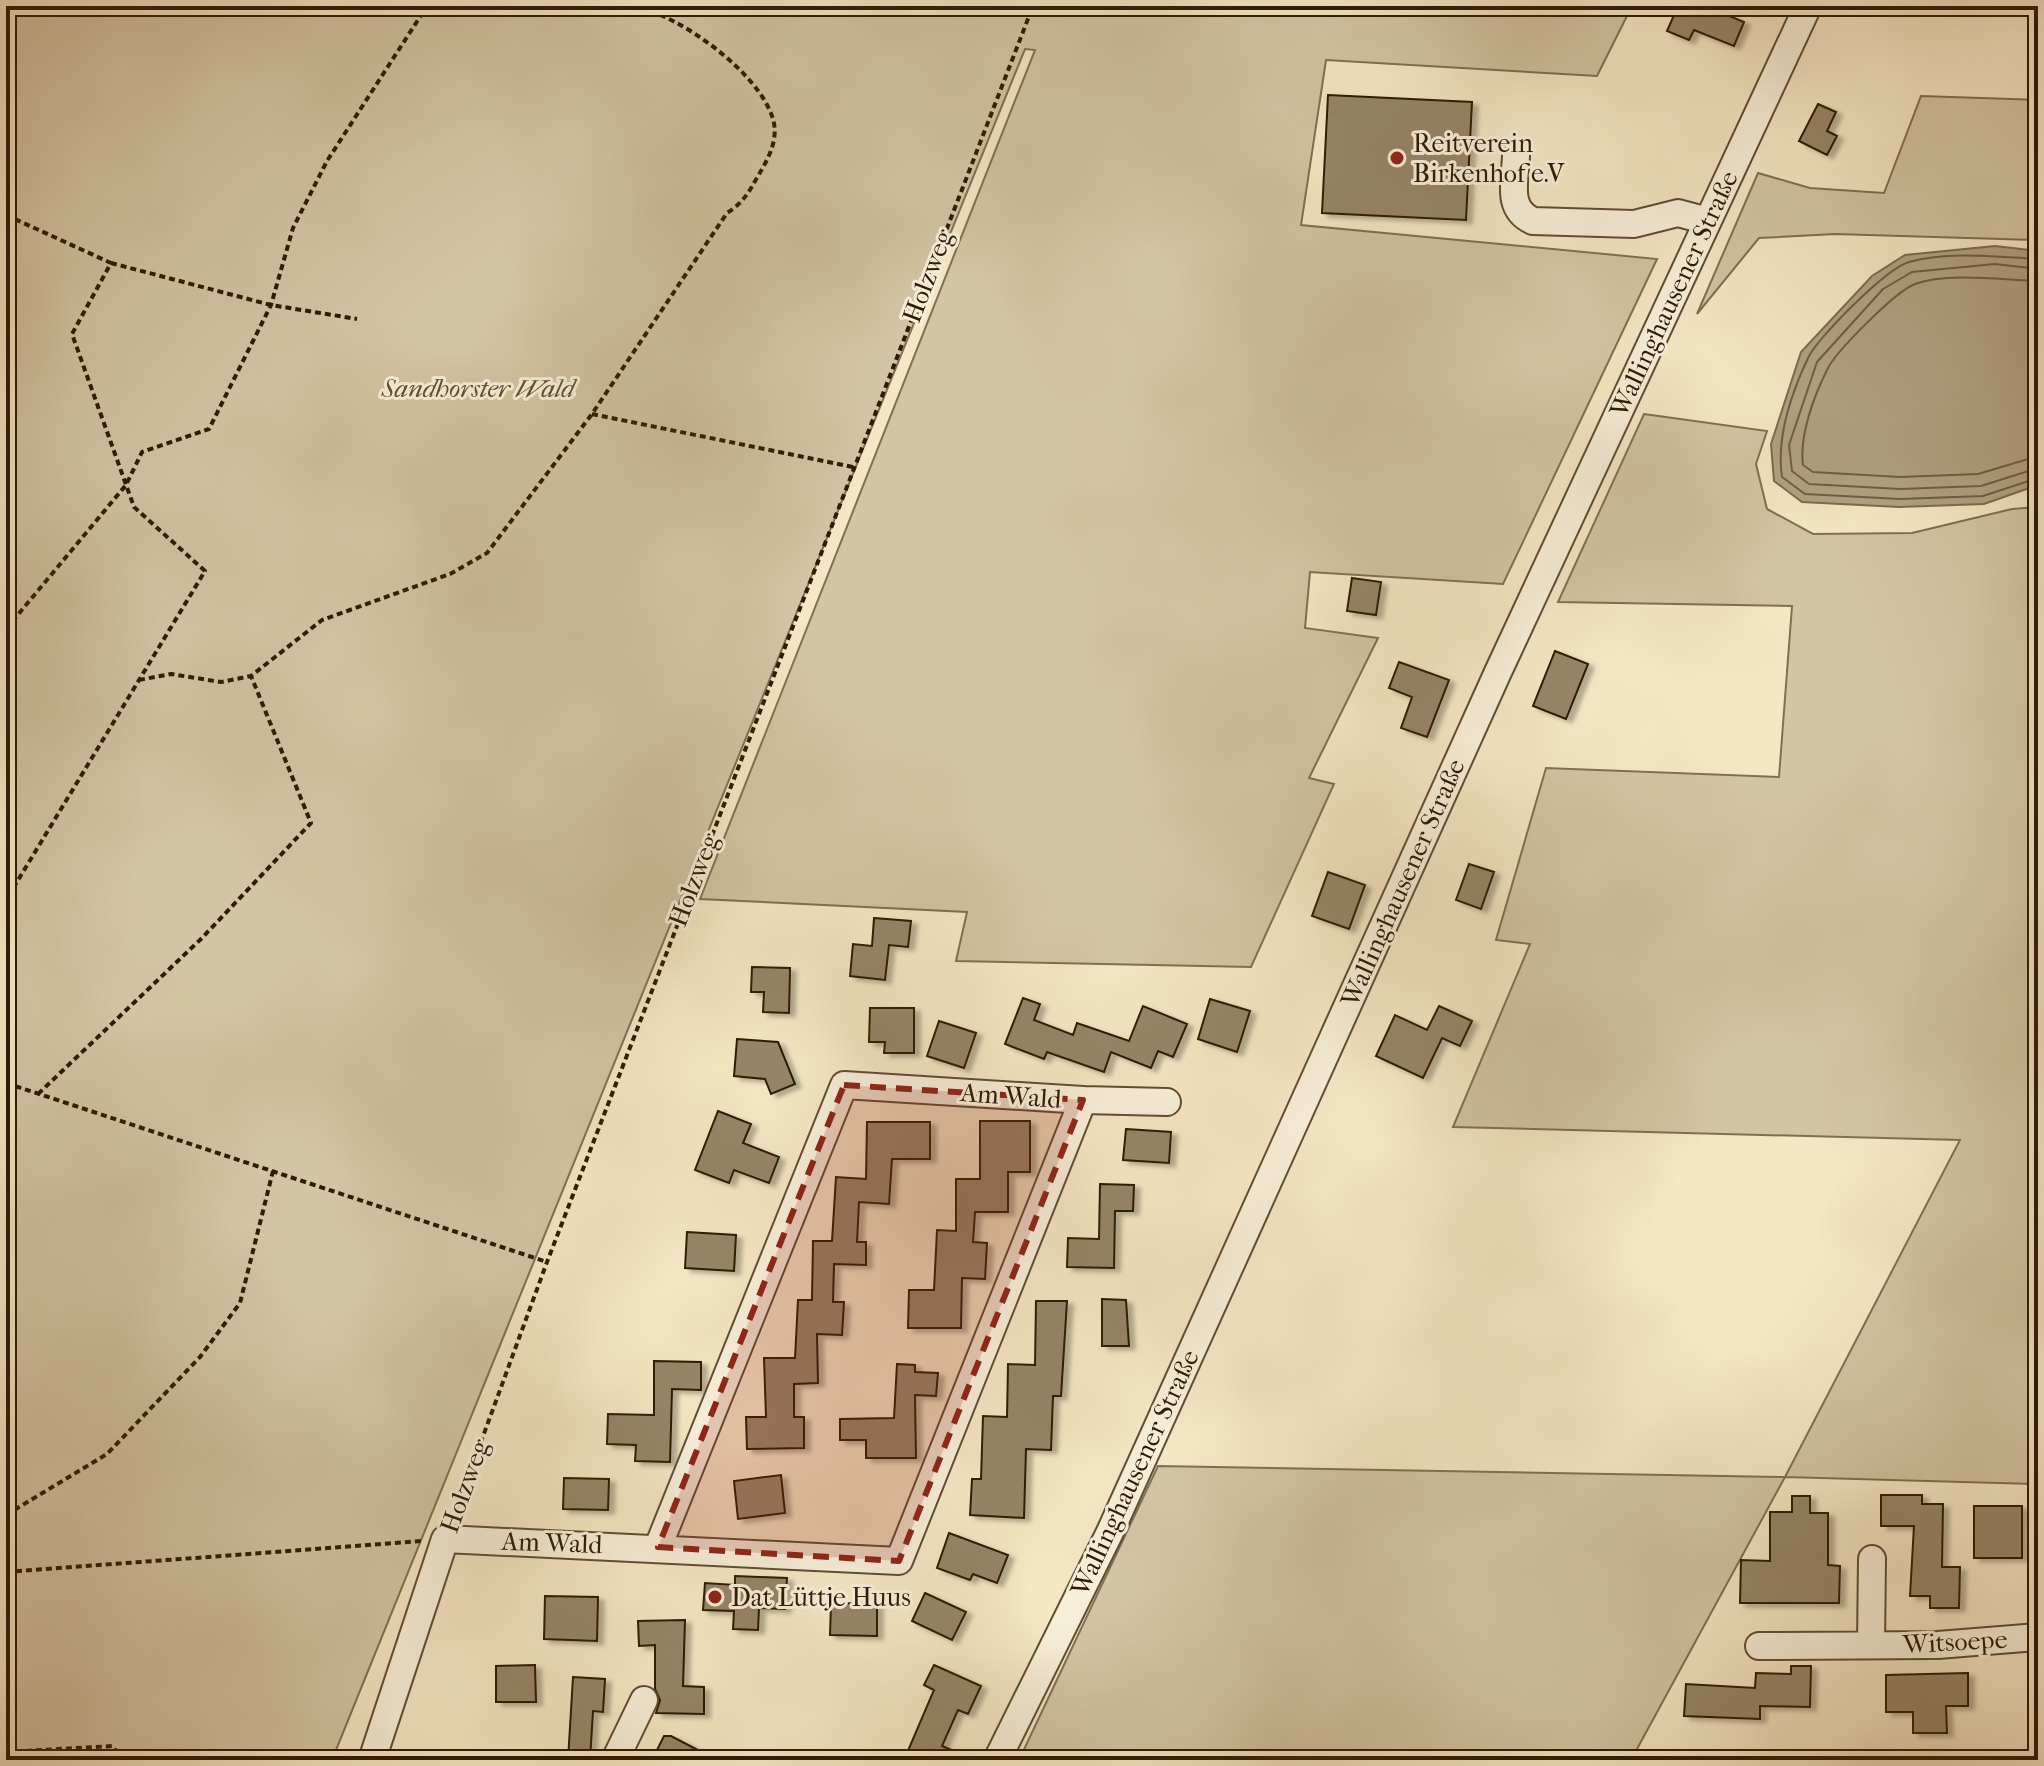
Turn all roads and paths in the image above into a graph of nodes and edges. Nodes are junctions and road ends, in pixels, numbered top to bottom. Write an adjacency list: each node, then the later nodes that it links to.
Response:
1 (427, 6): 9 (path)
2 (635, 6): 11 (path)
3 (1033, 6): 12 (path, Holzweg)
4 (1808, 6): 7 (street, Wallinghausener Straße)
5 (1516, 156): 7 (street)
6 (6, 215): 8 (path)
7 (1708, 221): 37 (street, Wallinghausener Straße)
8 (111, 263): 9 (path); 13 (path)
9 (271, 305): 10 (path); 13 (path)
10 (357, 319)
11 (592, 414): 12 (path); 15 (path)
12 (853, 467): 23 (path, Holzweg)
13 (126, 485): 14 (path); 16 (path)
14 (6, 629)
15 (251, 676): 16 (path); 19 (path)
16 (139, 680): 17 (path)
17 (6, 900)
18 (6, 1083): 19 (path)
19 (38, 1094): 22 (path)
20 (1083, 1100): 21 (street); 26 (street, Am Wald); 26 (street, Am Wald)
21 (1167, 1102)
22 (273, 1171): 23 (path); 24 (path)
23 (547, 1262): 25 (path, Holzweg)
24 (6, 1515)
25 (445, 1539): 26 (street, Am Wald); 28 (path); 35 (street, Holzweg)
26 (658, 1547)
27 (1872, 1559): 30 (street, Witsoepe)
28 (6, 1572)
29 (2038, 1637): 30 (street, Witsoepe)
30 (1871, 1645): 31 (street, Witsoepe)
31 (1759, 1646)
32 (644, 1700): 36 (street)
33 (6, 1752): 34 (path)
34 (121, 1760)
35 (372, 1760)
36 (615, 1760)
37 (997, 1760)

